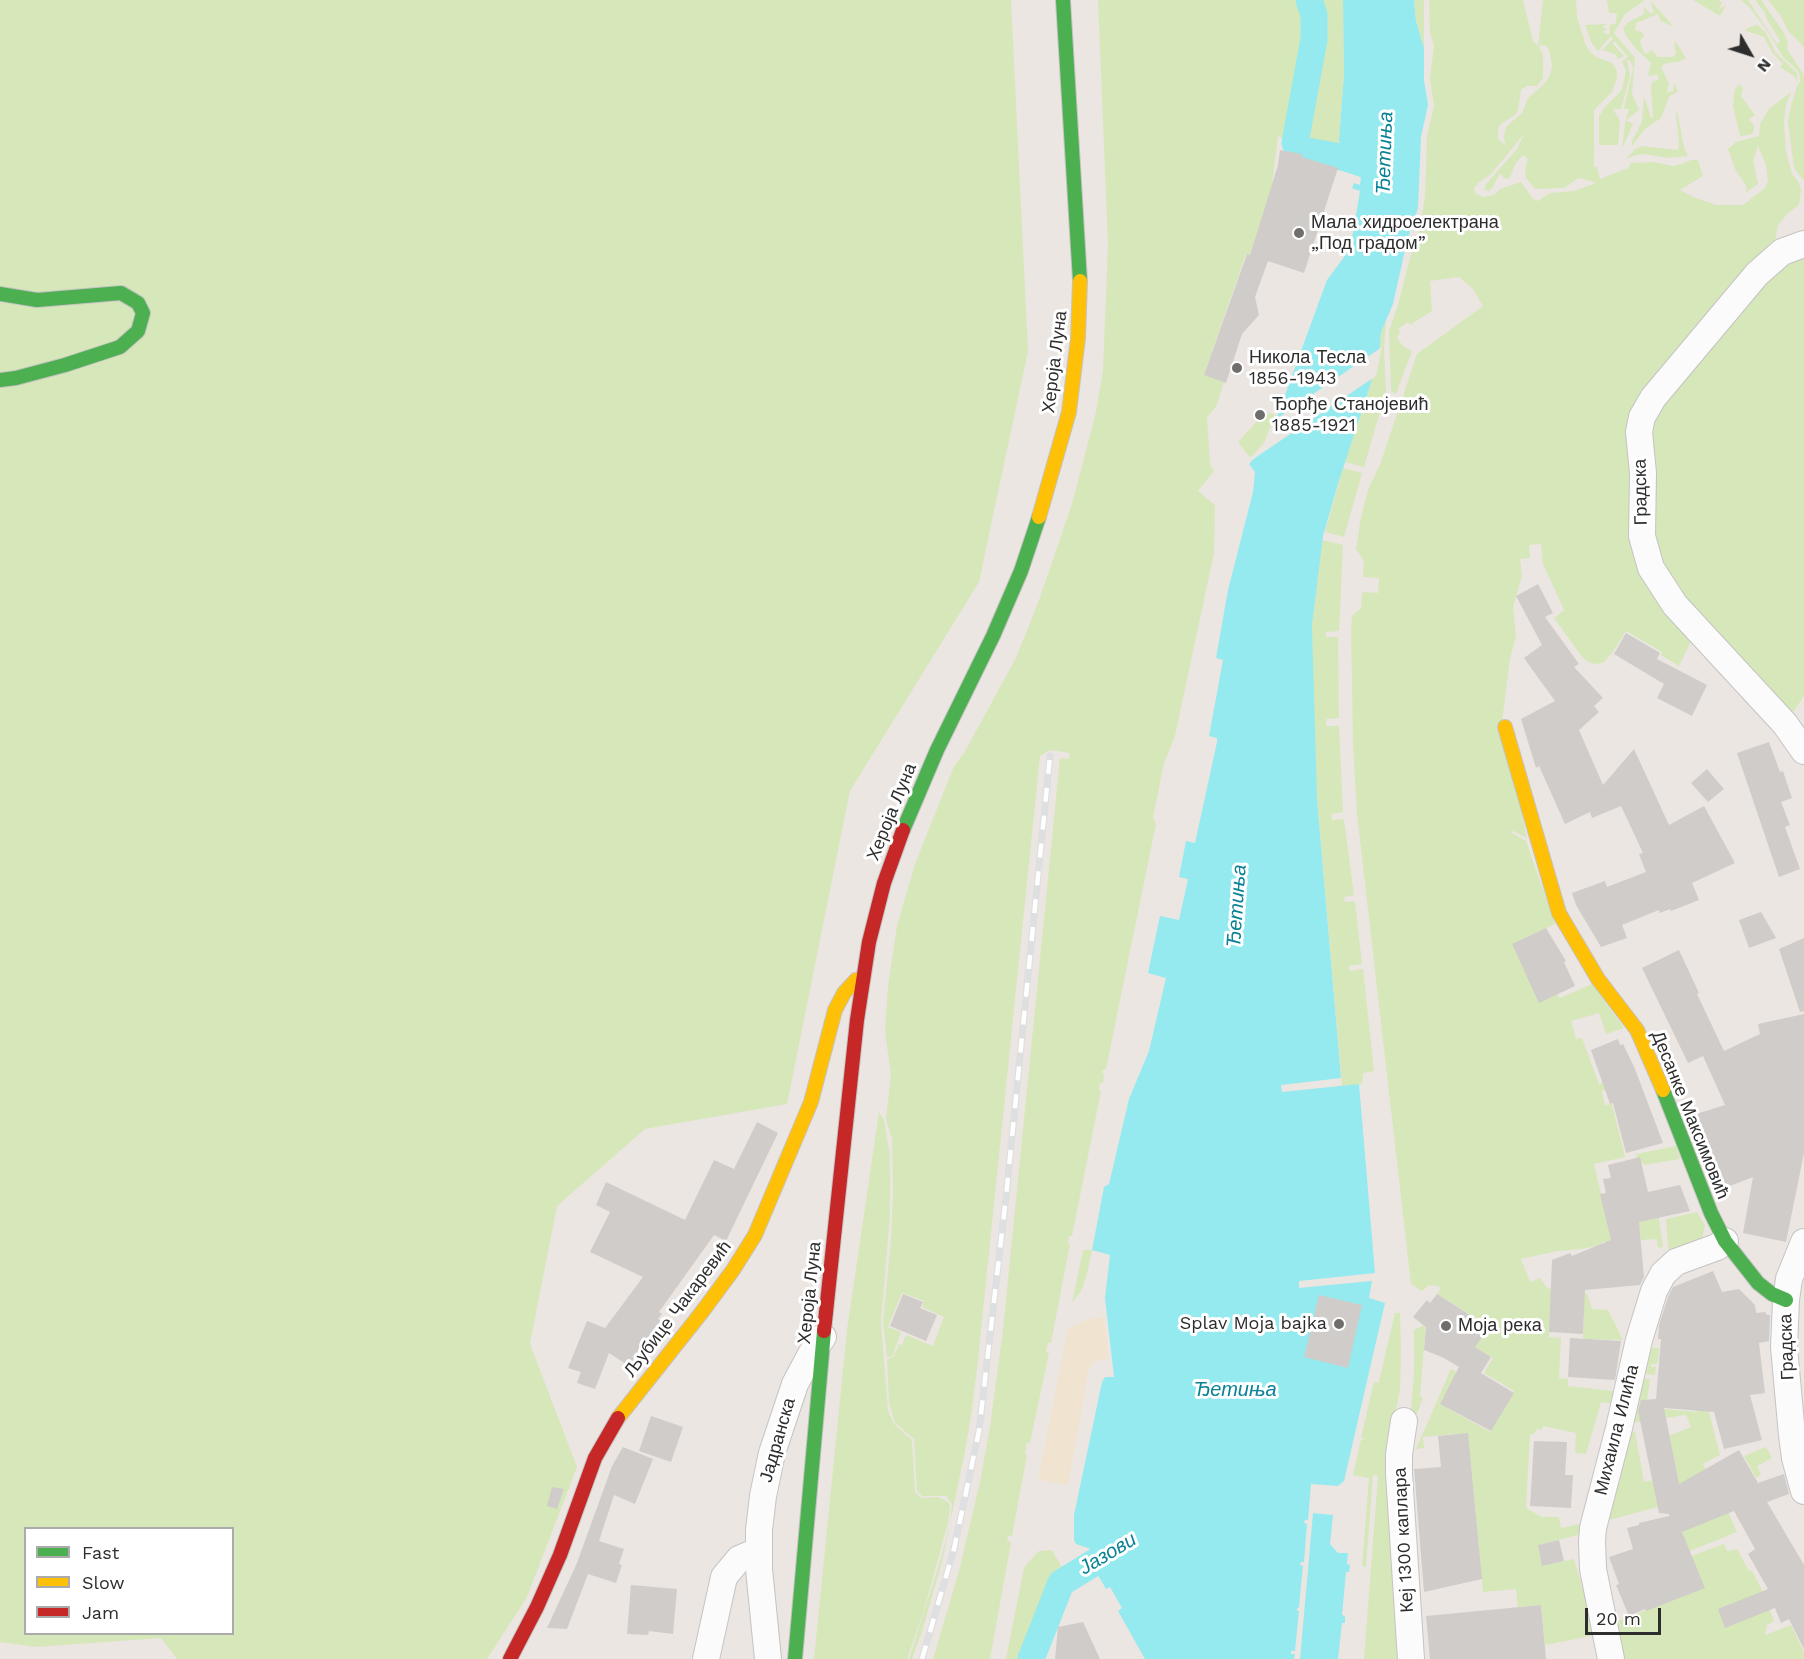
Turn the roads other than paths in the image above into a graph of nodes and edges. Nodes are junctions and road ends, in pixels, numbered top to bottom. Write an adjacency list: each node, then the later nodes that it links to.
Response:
1 (1063, 0): 7 (street, Хероја Луна)
2 (1804, 244): 6 (street, Градска)
3 (0, 294): 4 (street)
4 (0, 380)
5 (1505, 727): 8 (street, Десанке Максимовић)
6 (1804, 751)
7 (862, 979): 11 (street, Хероја Луна); 16 (street, Љубице Чакаревић)
8 (1725, 1241): 10 (street, Десанке Максимовић); 21 (street, Михаила Илића)
9 (1804, 1242): 10 (street, Градска)
10 (1786, 1300): 12 (street, Градска)
11 (824, 1337): 15 (street, Јадранска); 19 (street, Хероја Луна)
12 (1796, 1404): 14 (street, Градска)
13 (1404, 1421): 20 (street, Кеј 1300 каплара)
14 (1804, 1491)
15 (758, 1551): 17 (street); 18 (street, Јадранска)
16 (510, 1659)
17 (706, 1659)
18 (768, 1659)
19 (795, 1659)
20 (1411, 1659)
21 (1611, 1659)

